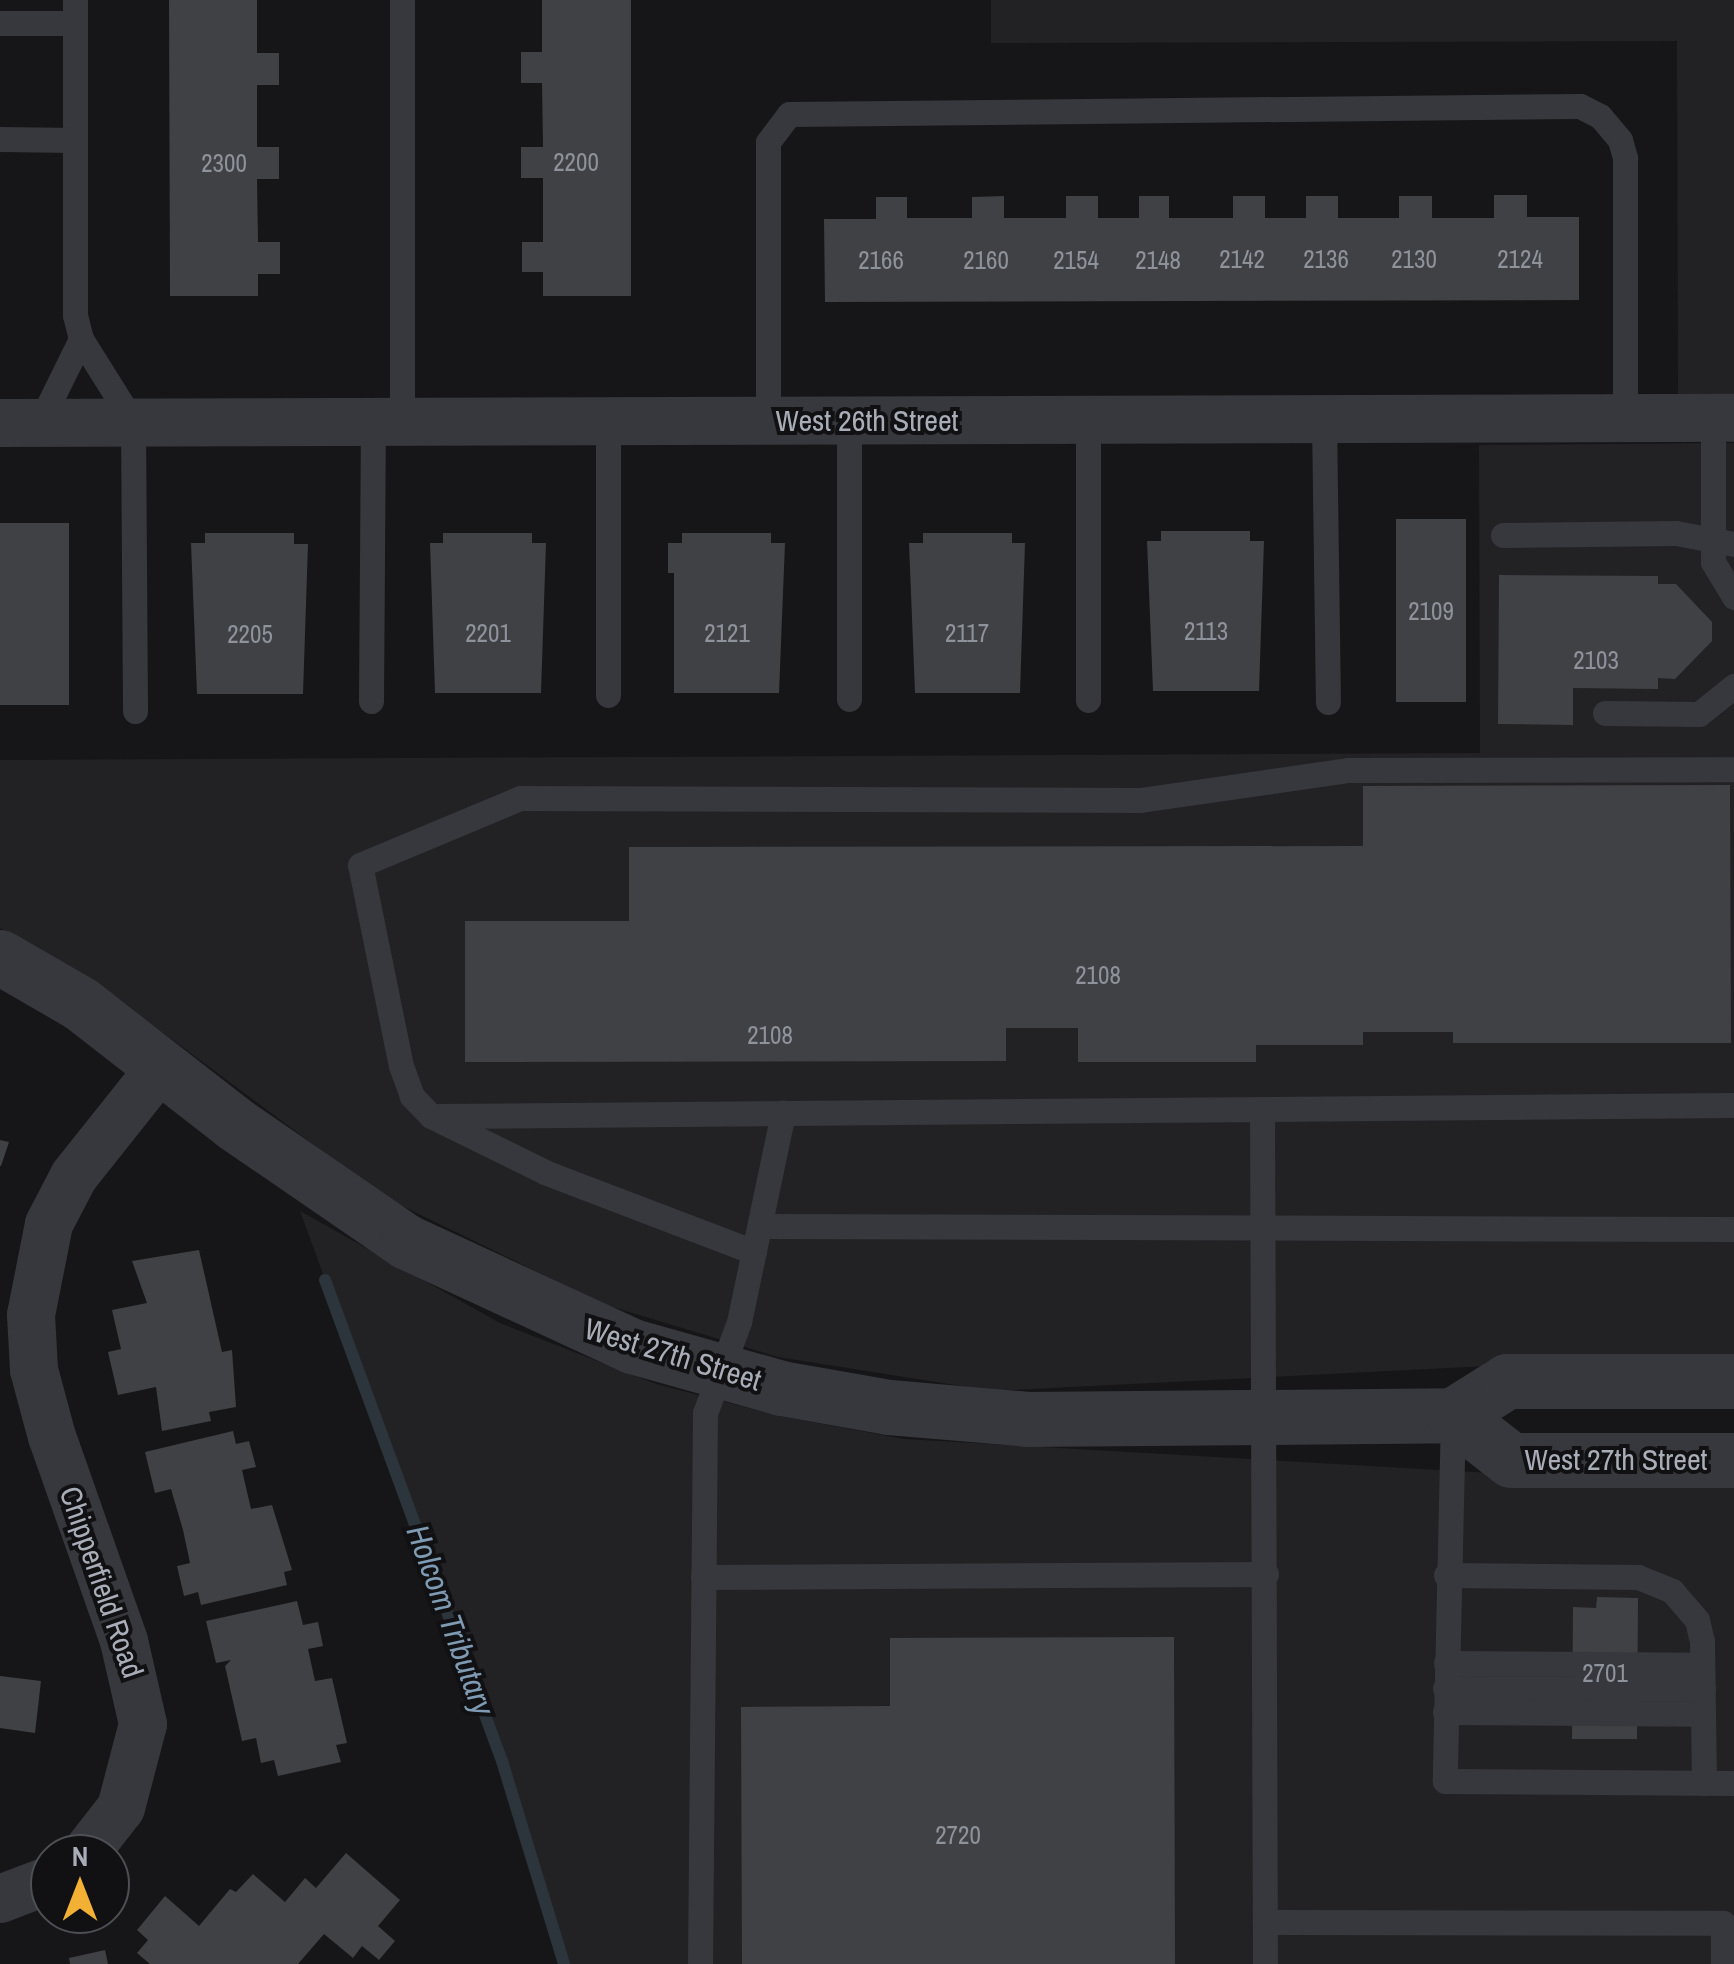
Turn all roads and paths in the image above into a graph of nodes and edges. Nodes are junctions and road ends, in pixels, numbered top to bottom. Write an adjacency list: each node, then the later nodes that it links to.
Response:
1 (402, 0): 16 (lane)
2 (75, 12): 3 (lane); 5 (lane)
3 (0, 23)
4 (0, 139): 5 (lane)
5 (75, 140): 6 (lane)
6 (80, 339): 14 (lane); 15 (lane)
7 (1624, 418): 8 (street, West 26th Street); 9 (street, West 26th Street); 10 (lane)
8 (1724, 418): 18 (lane)
9 (1324, 419): 12 (street, West 26th Street); 25 (lane)
10 (768, 420): 11 (street, West 26th Street); 13 (street, West 26th Street)
11 (849, 420): 12 (street, West 26th Street); 22 (lane)
12 (1088, 420): 23 (lane)
13 (608, 421): 16 (street, West 26th Street); 21 (lane)
14 (20, 422): 15 (street, West 26th Street)
15 (133, 422): 16 (street, West 26th Street); 26 (lane)
16 (388, 422): 24 (lane)
17 (1503, 535): 18 (lane)
18 (1723, 542): 19 (lane)
19 (1734, 596)
20 (1734, 686): 27 (lane)
21 (608, 695)
22 (849, 699)
23 (1088, 700)
24 (371, 701)
25 (1328, 702)
26 (135, 711)
27 (1605, 713)
28 (1734, 769): 34 (lane)
29 (0, 958): 30 (street, West 27th Street)
30 (164, 1064): 39 (street, Chipperfield Road); 40 (street, West 27th Street)
31 (1734, 1105): 32 (lane)
32 (1262, 1109): 33 (lane); 36 (lane)
33 (784, 1113): 34 (lane); 35 (lane)
34 (431, 1116): 38 (lane)
35 (760, 1226): 36 (lane); 38 (lane)
36 (1264, 1227): 37 (lane); 43 (lane)
37 (1734, 1229)
38 (754, 1252): 40 (lane)
39 (16, 1298): 52 (street, Chipperfield Road)
40 (720, 1372): 43 (street, West 27th Street); 47 (lane)
41 (1734, 1380): 42 (street)
42 (1452, 1415): 43 (street, West 27th Street); 44 (street, West 27th Street); 46 (lane)
43 (1266, 1416): 45 (lane)
44 (1734, 1460)
45 (1266, 1574): 47 (lane); 55 (lane)
46 (1446, 1575): 48 (lane); 49 (lane)
47 (703, 1577): 57 (lane)
48 (1445, 1688): 49 (lane); 49 (lane); 50 (lane)
49 (1703, 1690): 50 (lane)
50 (1704, 1783): 51 (lane)
51 (1734, 1783)
52 (101, 1834)
53 (30, 1888): 54 (street)
54 (0, 1899)
55 (1266, 1922): 56 (lane); 58 (lane)
56 (1729, 1933): 59 (lane)
57 (700, 1964)
58 (1265, 1964)
59 (1723, 1964)

